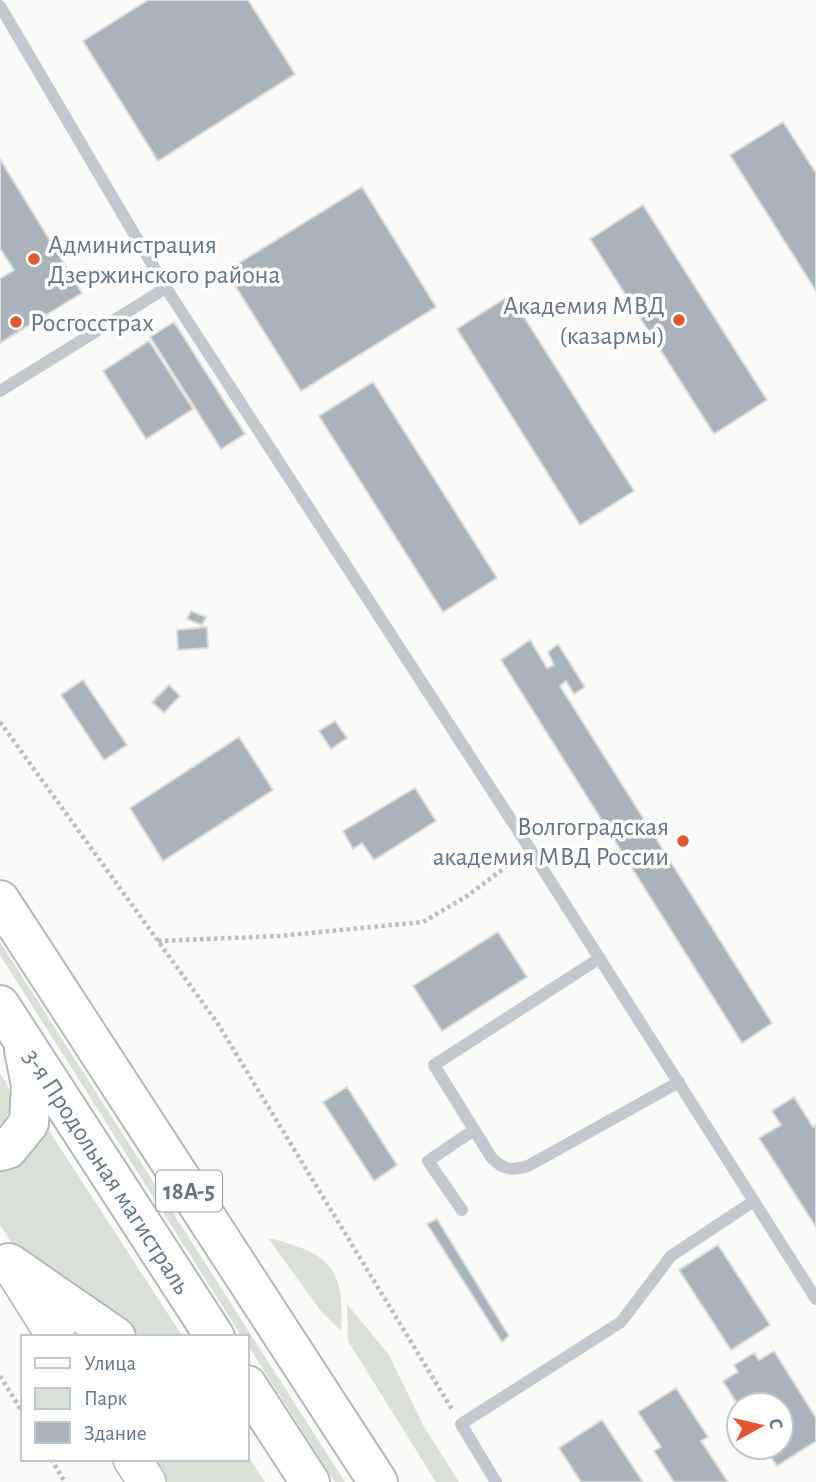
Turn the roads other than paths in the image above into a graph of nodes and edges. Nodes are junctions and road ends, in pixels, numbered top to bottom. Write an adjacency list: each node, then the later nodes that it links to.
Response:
1 (0, 6): 2 (lane)
2 (166, 288): 3 (lane); 5 (lane)
3 (0, 391)
4 (0, 900): 24 (highway, 18А-5)
5 (600, 958): 8 (lane); 9 (lane)
6 (0, 1005): 7 (highway, 3-я Продольная магистраль / 18А-5)
7 (22, 1038): 10 (highway); 17 (highway, 3-я Продольная магистраль / 18А-5)
8 (679, 1082): 9 (lane); 11 (lane)
9 (474, 1130): 12 (lane)
10 (0, 1151)
11 (754, 1201): 14 (lane); 25 (lane)
12 (462, 1210)
13 (5, 1255): 15 (main road); 16 (highway)
14 (816, 1299)
15 (55, 1335)
16 (113, 1335)
17 (214, 1335)
18 (248, 1387): 23 (highway)
19 (248, 1436): 22 (highway)
20 (133, 1461): 21 (main road)
21 (147, 1482)
22 (297, 1482)
23 (310, 1482)
24 (378, 1482)
25 (496, 1482)

